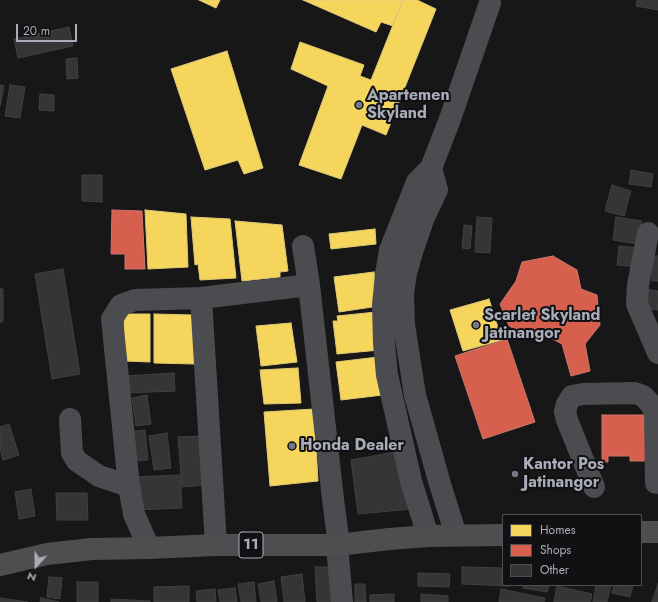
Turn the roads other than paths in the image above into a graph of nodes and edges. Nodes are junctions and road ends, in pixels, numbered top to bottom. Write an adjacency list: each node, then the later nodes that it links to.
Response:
1 (490, 3): 2 (street)
2 (431, 168): 14 (street); 16 (street)
3 (648, 233): 7 (street)
4 (303, 246): 5 (street)
5 (309, 285): 6 (street); 18 (street)
6 (202, 298): 10 (street); 17 (street)
7 (658, 353)
8 (70, 418): 10 (street)
9 (656, 483): 11 (street)
10 (129, 486): 19 (street)
11 (594, 488)
12 (642, 532): 13 (highway)
13 (658, 532)
14 (456, 535): 15 (highway, 11); 16 (highway, 11)
15 (502, 535)
16 (428, 536): 18 (highway, 11)
17 (216, 545): 18 (highway, 11); 19 (highway, 11)
18 (338, 545): 21 (street)
19 (149, 548): 20 (highway, 11)
20 (0, 565)
21 (342, 602)

